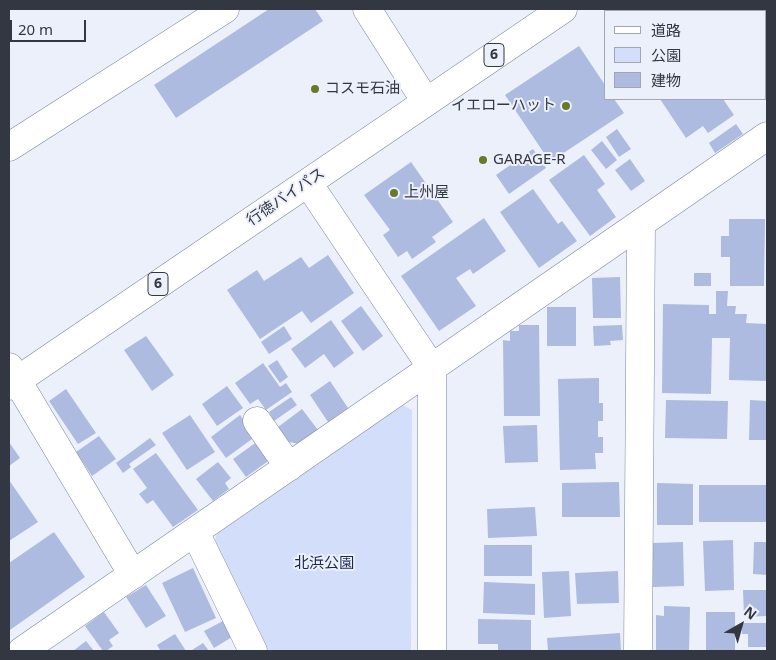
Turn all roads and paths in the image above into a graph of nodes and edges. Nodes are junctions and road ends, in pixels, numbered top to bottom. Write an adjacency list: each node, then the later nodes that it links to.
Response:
1 (225, 9): 6 (street)
2 (367, 9): 4 (street)
3 (563, 9): 4 (street, 行徳バイパス / 6)
4 (426, 102): 7 (street, 行徳バイパス / 6)
5 (767, 136): 8 (street)
6 (9, 147)
7 (308, 183): 9 (street); 10 (street, 行徳バイパス / 6)
8 (641, 224): 9 (street); 18 (street)
9 (432, 368): 12 (street); 17 (street)
10 (11, 378): 14 (street)
11 (257, 421): 12 (street)
12 (289, 468): 13 (street)
13 (196, 532): 14 (street); 16 (street)
14 (133, 575): 15 (street)
15 (22, 651)
16 (253, 651)
17 (432, 651)
18 (638, 651)

